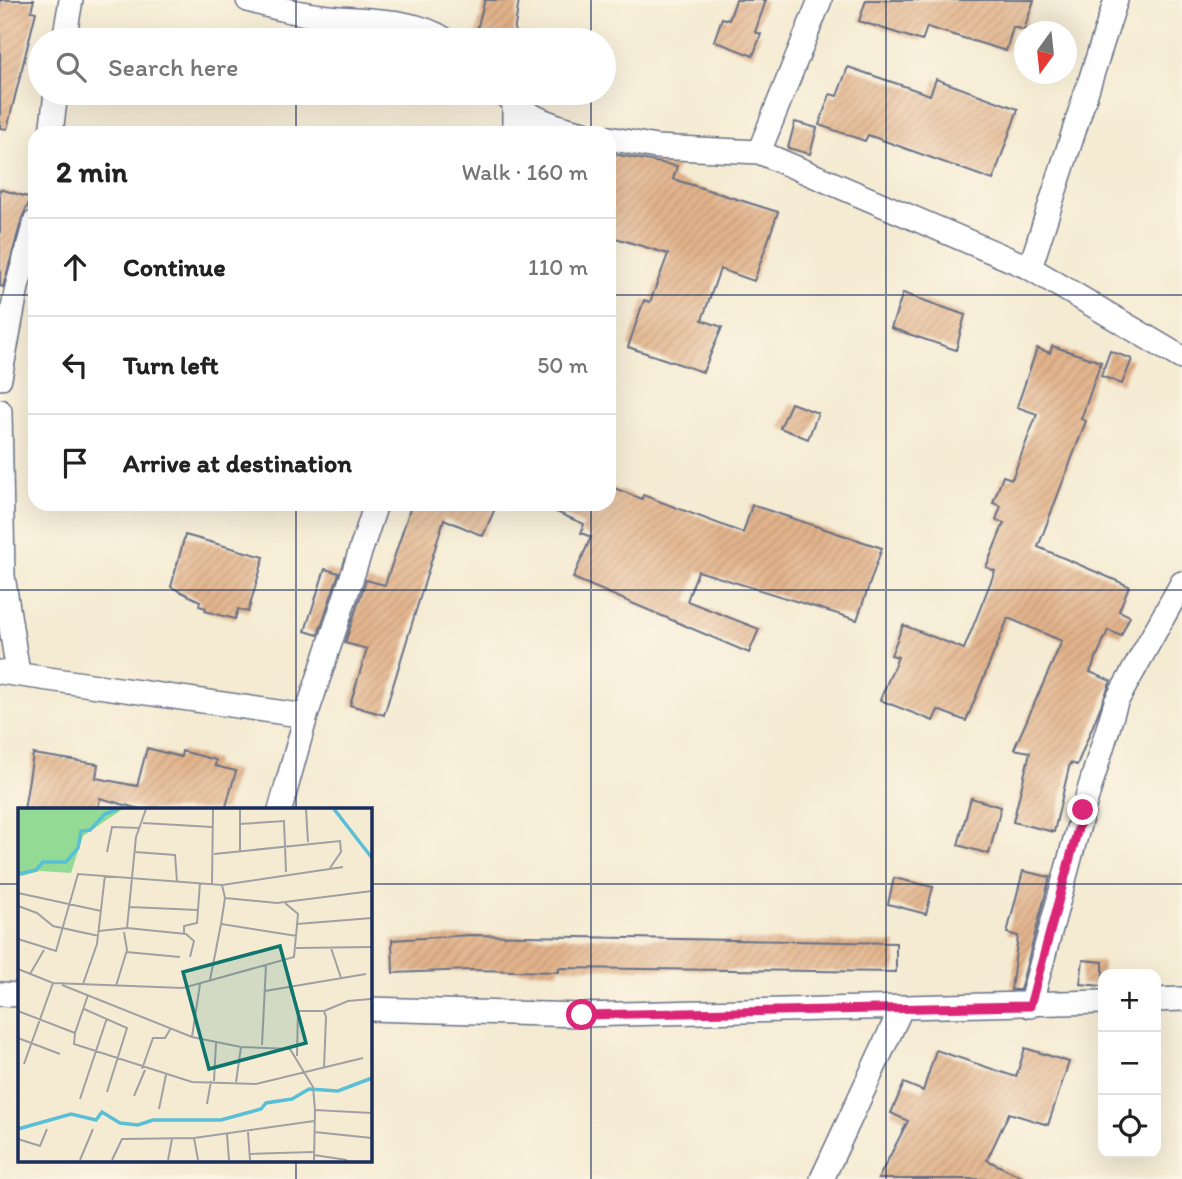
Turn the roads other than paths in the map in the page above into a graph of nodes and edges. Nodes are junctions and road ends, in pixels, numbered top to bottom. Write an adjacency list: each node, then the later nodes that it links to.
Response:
1 (71, 0): 5 (street)
2 (248, 0): 6 (street)
3 (820, 0): 14 (street)
4 (1116, 0): 16 (street)
5 (66, 28)
6 (412, 28)
7 (54, 105): 10 (street)
8 (511, 105): 11 (street)
9 (519, 105): 12 (street)
10 (52, 126)
11 (513, 126)
12 (552, 126)
13 (616, 139): 14 (street)
14 (759, 152): 16 (street)
15 (28, 247): 18 (street)
16 (1030, 268): 17 (street)
17 (1182, 358)
18 (0, 378)
19 (0, 411): 22 (street)
20 (374, 511): 23 (street)
21 (1182, 583): 30 (street)
22 (9, 672): 23 (street)
23 (306, 716): 24 (street)
24 (281, 808)
25 (0, 994): 26 (street)
26 (18, 995)
27 (1182, 999): 28 (street)
28 (1161, 1000)
29 (1098, 1003): 30 (street)
30 (1030, 1006): 32 (street)
31 (371, 1009): 32 (street)
32 (901, 1009): 33 (street)
33 (822, 1179)

